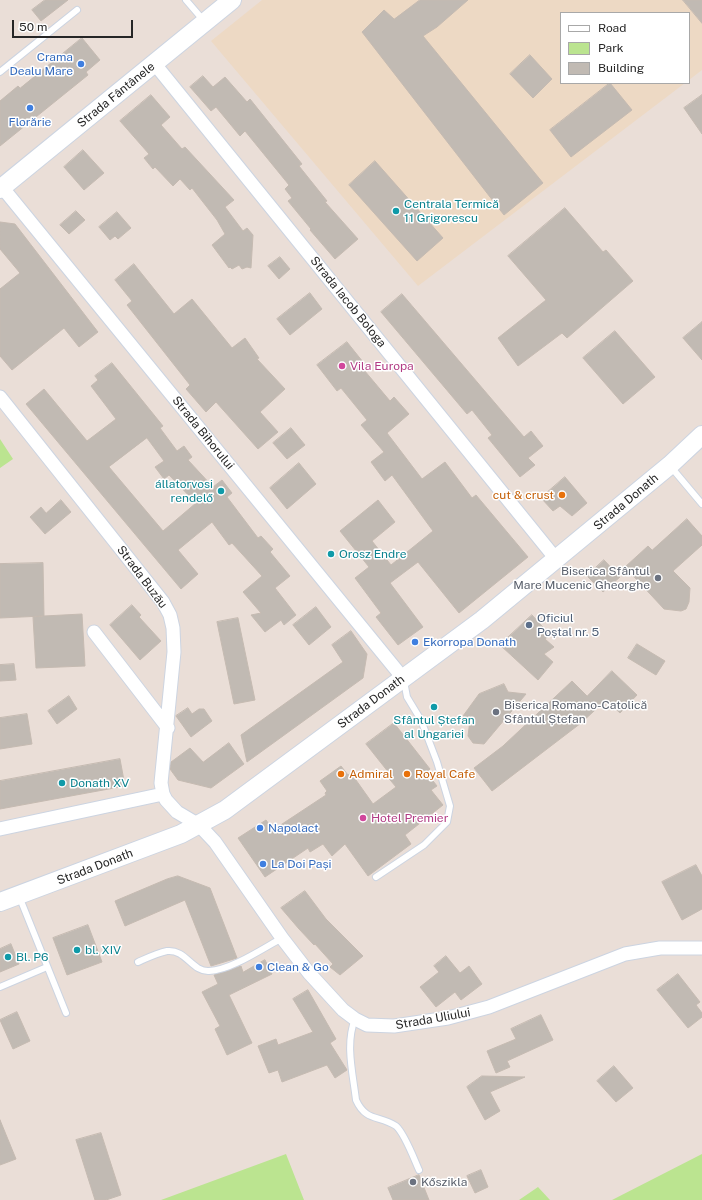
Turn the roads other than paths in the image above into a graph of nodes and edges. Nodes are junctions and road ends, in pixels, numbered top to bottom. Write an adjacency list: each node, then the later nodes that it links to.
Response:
1 (186, 0): 4 (lane)
2 (232, 0): 4 (main road, Strada Fântânele)
3 (77, 10): 6 (lane)
4 (205, 22): 5 (main road, Strada Fântânele)
5 (154, 63): 7 (main road, Strada Fântânele); 12 (street, Strada Iacob Bologa)
6 (0, 72)
7 (1, 188): 14 (street, Strada Bihorului)
8 (0, 397): 15 (street, Strada Buzău)
9 (702, 435): 10 (main road, Strada Donath)
10 (670, 465): 11 (lane); 12 (main road, Strada Donath)
11 (702, 504)
12 (556, 559): 14 (main road, Strada Donath)
13 (94, 632): 15 (street)
14 (403, 678): 17 (main road, Strada Donath); 19 (lane)
15 (168, 728): 16 (street, Strada Buzău)
16 (163, 794): 17 (street); 18 (street)
17 (199, 825): 20 (main road, Strada Donath); 22 (street, Strada Uliului)
18 (0, 829)
19 (376, 877)
20 (19, 896): 21 (main road, Strada Donath); 25 (lane)
21 (0, 902)
22 (282, 938): 24 (lane); 28 (street, Strada Uliului)
23 (702, 948): 28 (street, Strada Uliului)
24 (138, 962)
25 (47, 967): 26 (lane); 27 (lane)
26 (0, 987)
27 (66, 1013)
28 (355, 1020): 29 (lane)
29 (419, 1170)

